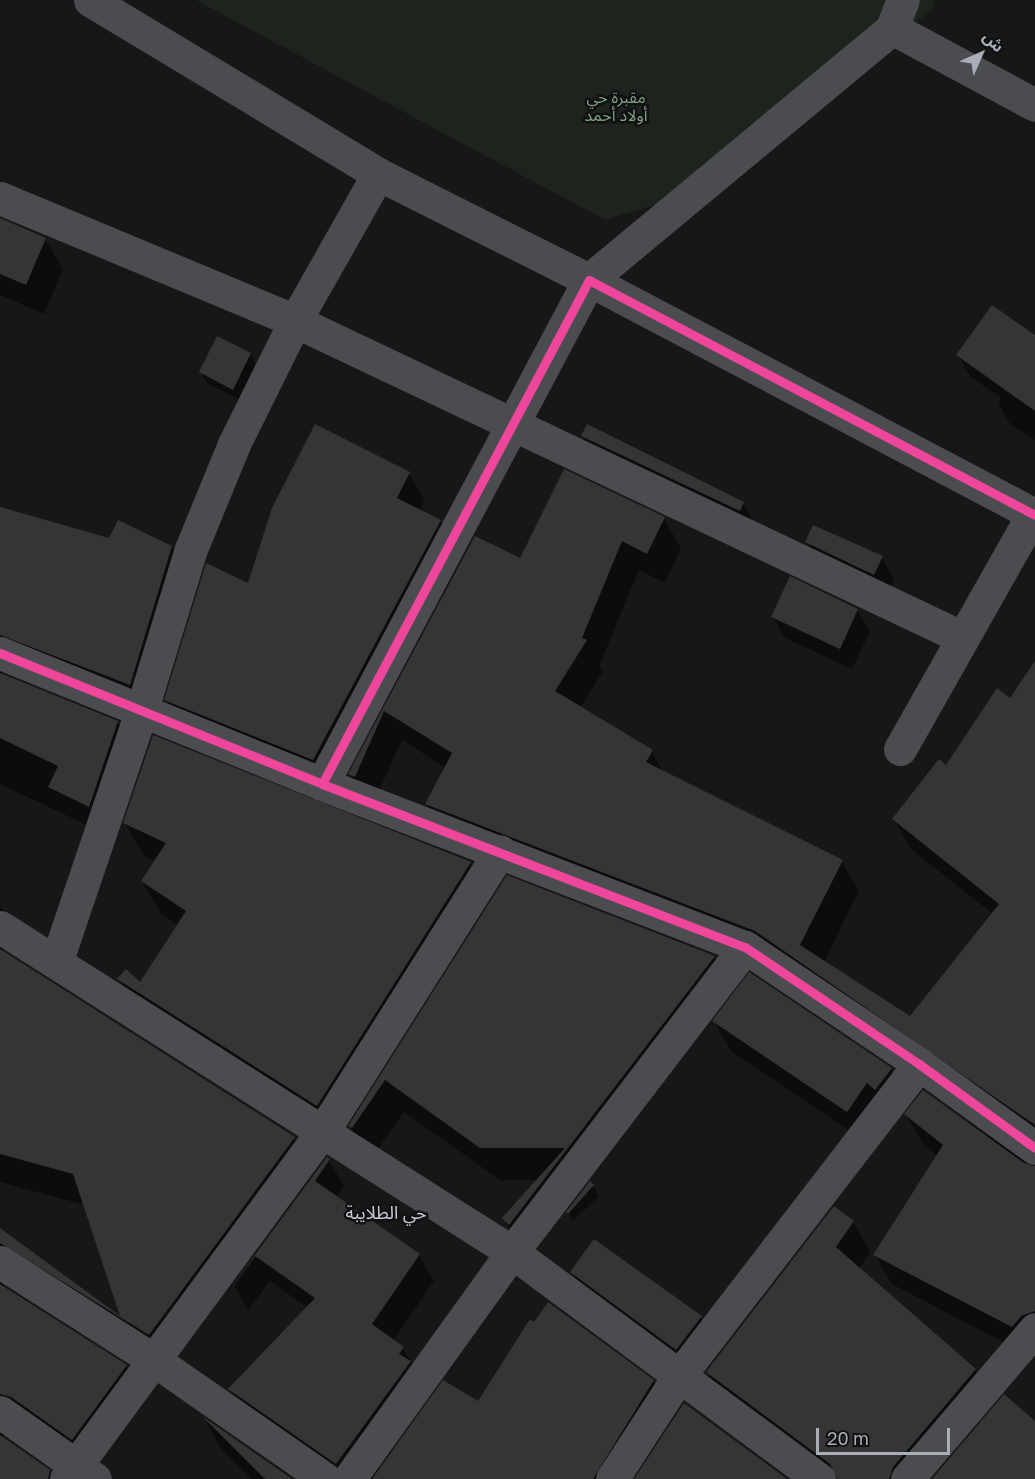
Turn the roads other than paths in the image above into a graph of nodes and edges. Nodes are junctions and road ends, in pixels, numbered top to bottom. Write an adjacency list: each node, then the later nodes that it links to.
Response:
1 (90, 0): 4 (street)
2 (897, 14): 3 (street); 6 (street)
3 (1035, 105)
4 (378, 174): 6 (street); 7 (street)
5 (0, 198): 7 (street)
6 (590, 280): 8 (street); 9 (street)
7 (295, 321): 8 (street); 12 (street)
8 (512, 425): 10 (street); 14 (street)
9 (1034, 515): 10 (street)
10 (961, 637): 13 (street)
11 (0, 653): 12 (street)
12 (142, 709): 14 (street); 18 (street)
13 (900, 749)
14 (322, 783): 15 (street)
15 (501, 851): 17 (street); 20 (street)
16 (0, 927): 18 (street)
17 (745, 947): 19 (street); 22 (street)
18 (57, 960): 20 (street)
19 (919, 1064): 21 (street); 26 (street)
20 (323, 1131): 22 (street); 25 (street)
21 (1035, 1148)
22 (512, 1252): 26 (street); 30 (street)
23 (0, 1262): 25 (street)
24 (1035, 1329): 33 (street)
25 (154, 1360): 28 (street); 29 (street)
26 (678, 1376): 31 (street); 32 (street)
27 (0, 1412): 28 (street)
28 (79, 1474)
29 (325, 1479)
30 (349, 1479)
31 (612, 1479)
32 (819, 1479)
33 (907, 1479)

